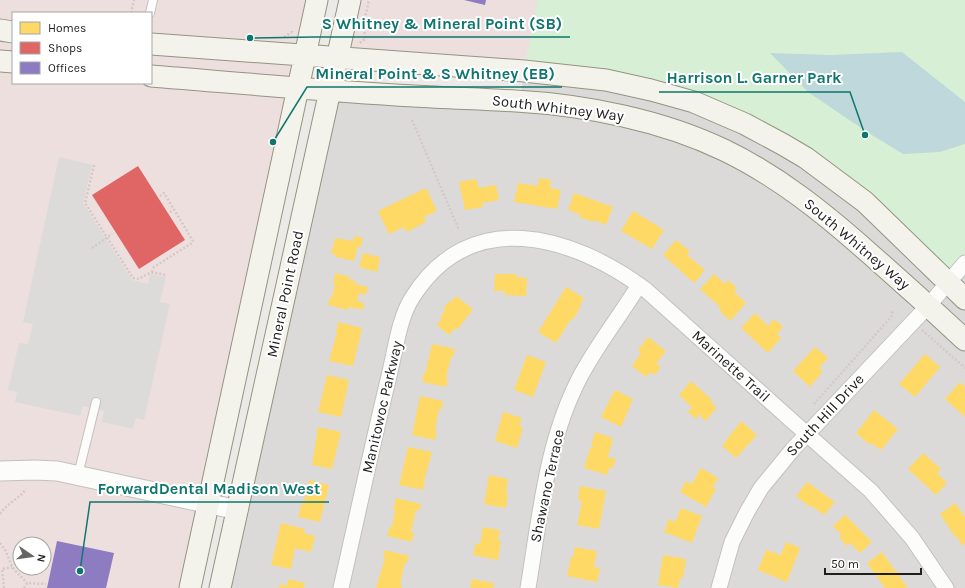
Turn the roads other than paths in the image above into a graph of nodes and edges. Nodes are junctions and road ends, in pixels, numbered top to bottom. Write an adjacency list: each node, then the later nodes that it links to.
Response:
1 (153, 0): 4 (lane)
2 (317, 0): 8 (main road, Mineral Point Road)
3 (350, 0): 9 (main road, Mineral Point Road)
4 (150, 12)
5 (0, 30): 6 (main road)
6 (12, 32)
7 (152, 44): 8 (main road, South Whitney Way)
8 (304, 55): 9 (main road, South Whitney Way); 13 (main road, Mineral Point Road)
9 (337, 57): 14 (main road, Mineral Point Road); 17 (main road, South Whitney Way)
10 (0, 61): 11 (main road)
11 (12, 62)
12 (152, 76): 13 (main road, South Whitney Way)
13 (297, 88): 14 (main road, South Whitney Way); 26 (main road, Mineral Point Road)
14 (329, 91): 20 (main road, South Whitney Way); 27 (main road, Mineral Point Road)
15 (464, 249): 18 (street, Marinette Trail); 30 (street, Manitowoc Parkway)
16 (965, 263): 17 (street, South Hill Drive)
17 (948, 284): 19 (main road, South Whitney Way); 20 (street, South Hill Drive)
18 (639, 285): 23 (street, Marinette Trail); 31 (street, Shawano Terrace)
19 (965, 299)
20 (928, 306): 21 (main road, South Whitney Way); 23 (street, South Hill Drive)
21 (965, 340)
22 (96, 402): 25 (lane)
23 (807, 434): 32 (street, South Hill Drive); 33 (street, Marinette Trail)
24 (0, 471): 25 (street)
25 (78, 475): 26 (street)
26 (208, 503): 27 (street); 28 (main road, Mineral Point Road)
27 (238, 510): 29 (main road, Mineral Point Road)
28 (190, 588)
29 (220, 588)
30 (341, 588)
31 (528, 588)
32 (719, 588)
33 (946, 588)

